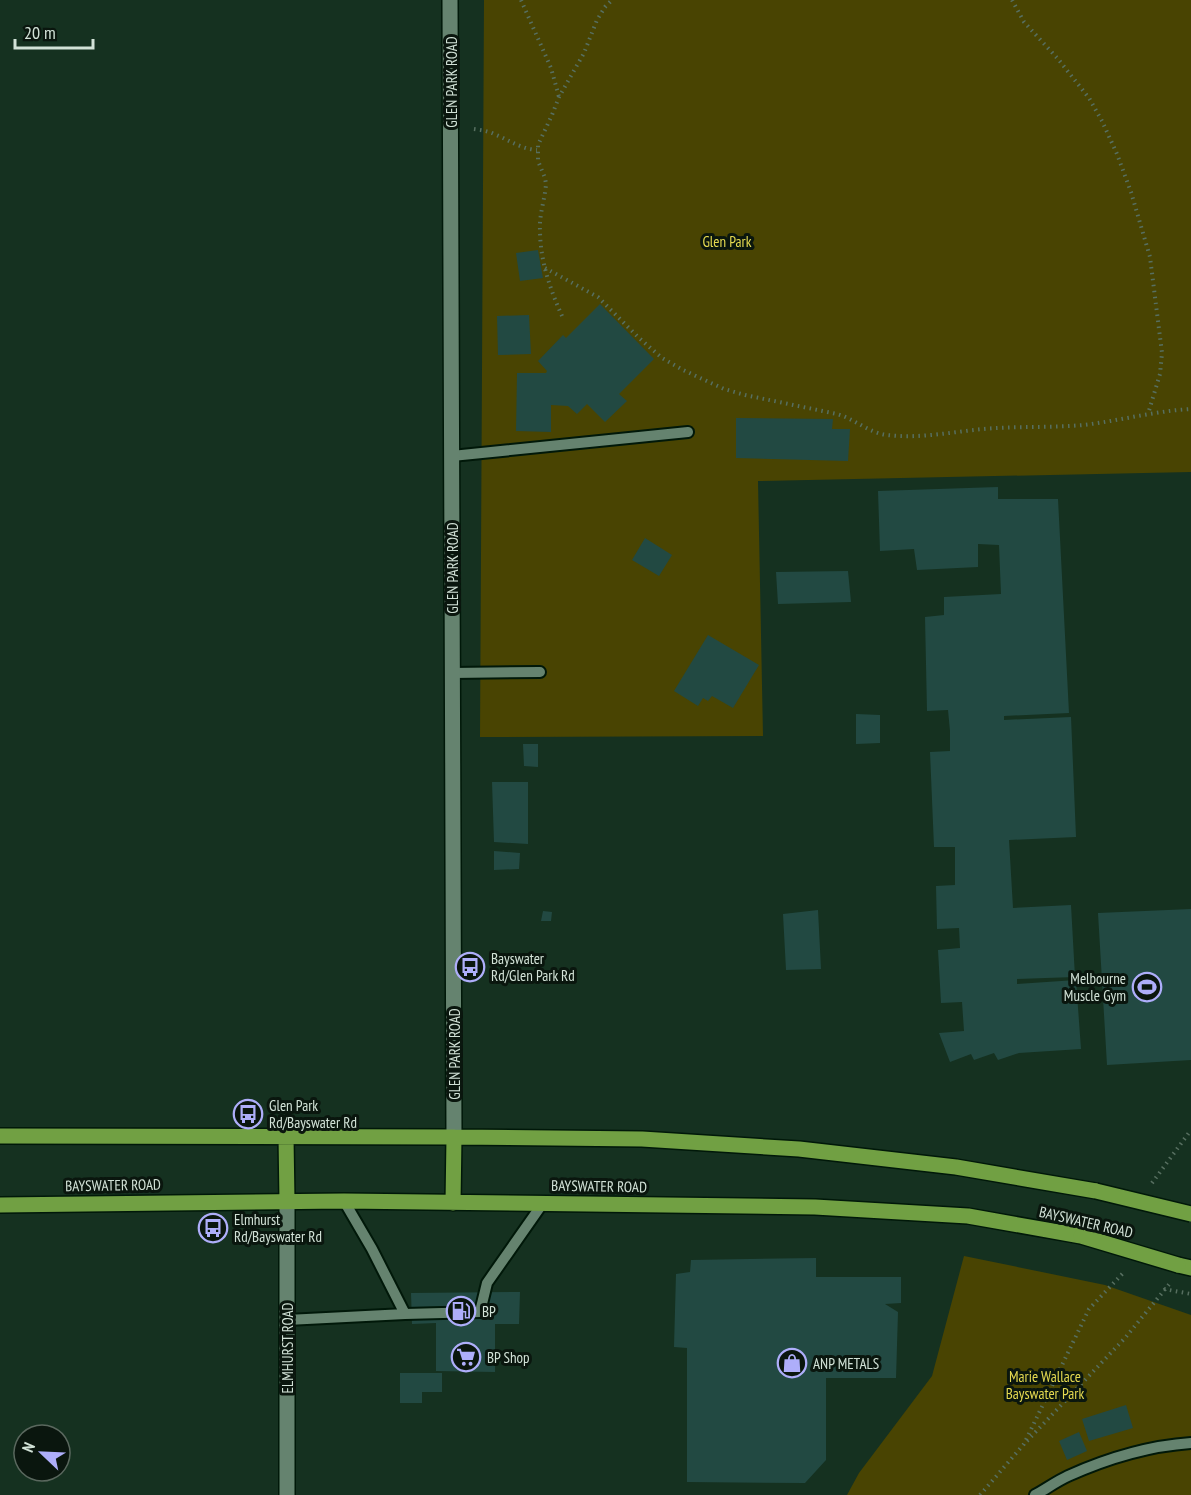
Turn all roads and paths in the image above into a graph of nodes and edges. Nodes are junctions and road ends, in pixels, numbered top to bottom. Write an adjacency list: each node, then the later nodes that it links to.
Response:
1 (450, 0): 13 (street, GLEN PARK ROAD)
2 (521, 0): 5 (path)
3 (612, 0): 5 (path)
4 (1012, 0): 11 (path)
5 (560, 97): 7 (path)
6 (474, 129): 7 (path)
7 (537, 150): 8 (path)
8 (545, 267): 9 (path); 11 (path)
9 (562, 316)
10 (1191, 409): 11 (path)
11 (1148, 414)
12 (688, 432): 13 (lane)
13 (452, 456): 15 (street, GLEN PARK ROAD)
14 (540, 672): 15 (lane)
15 (452, 673): 19 (street, GLEN PARK ROAD)
16 (1191, 1130): 22 (path)
17 (0, 1136): 18 (main road, BAYSWATER ROAD)
18 (286, 1137): 19 (main road, BAYSWATER ROAD); 20 (main road)
19 (454, 1137): 22 (main road, BAYSWATER ROAD, bridge); 23 (main road)
20 (287, 1201): 21 (main road, BAYSWATER ROAD); 25 (main road, BAYSWATER ROAD); 32 (street, ELMHURST ROAD)
21 (344, 1201): 23 (main road, BAYSWATER ROAD); 31 (lane)
22 (1141, 1202): 26 (main road, BAYSWATER ROAD, bridge)
23 (453, 1203): 24 (main road, BAYSWATER ROAD)
24 (543, 1203): 27 (main road, BAYSWATER ROAD, bridge); 31 (lane)
25 (0, 1205)
26 (1191, 1214)
27 (1185, 1266): 28 (path)
28 (1164, 1289): 29 (path); 34 (path)
29 (1191, 1294)
30 (1089, 1309): 34 (path)
31 (405, 1314): 32 (lane)
32 (287, 1320): 35 (street, ELMHURST ROAD)
33 (1191, 1443): 37 (lane)
34 (1024, 1444): 36 (path)
35 (287, 1495)
36 (980, 1495)
37 (1035, 1495)

